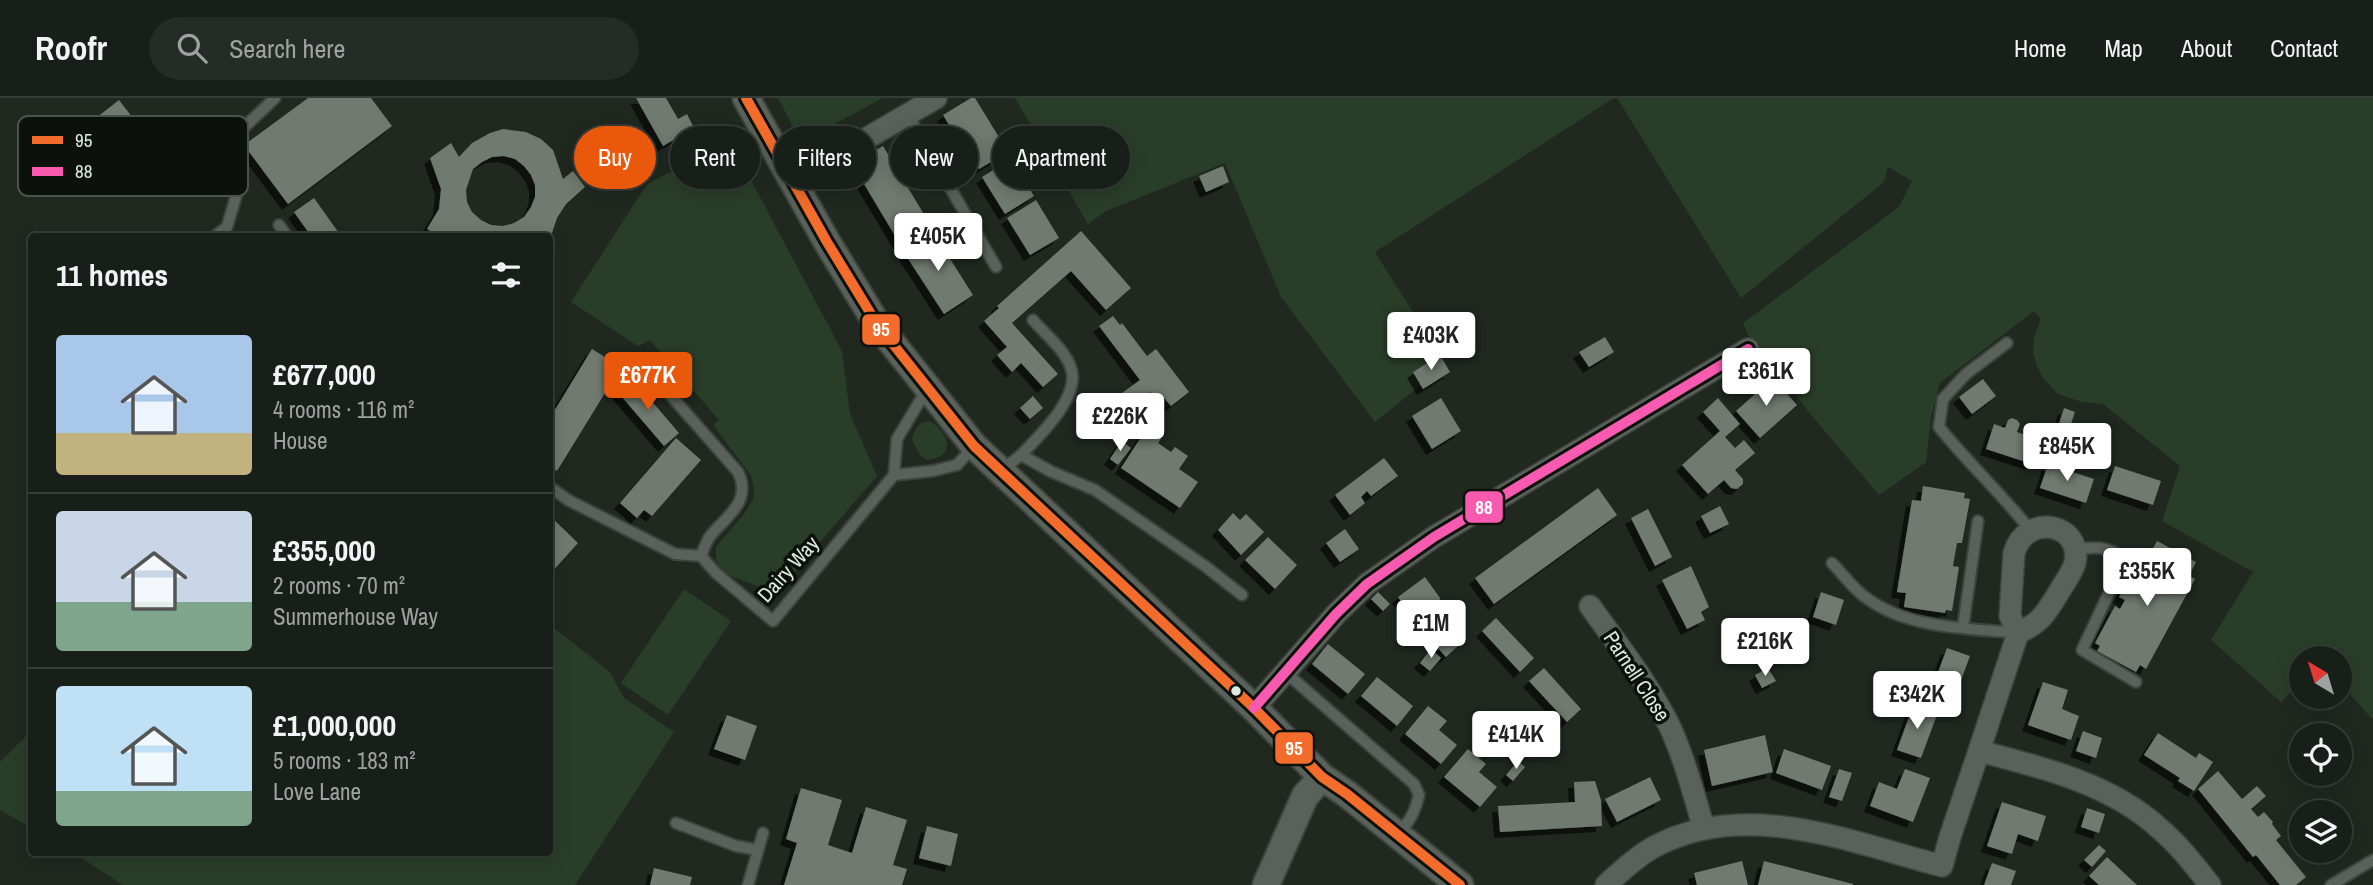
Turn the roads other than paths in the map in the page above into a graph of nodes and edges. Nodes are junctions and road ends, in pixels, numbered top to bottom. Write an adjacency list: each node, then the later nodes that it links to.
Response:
1 (275, 98): 5 (lane)
2 (746, 98): 7 (street)
3 (936, 98): 4 (street)
4 (908, 115): 6 (street); 13 (lane)
5 (248, 124)
6 (876, 133)
7 (774, 147)
8 (798, 189): 18 (street)
9 (236, 196): 11 (lane)
10 (279, 225): 12 (lane)
11 (219, 233)
12 (285, 233)
13 (996, 267)
14 (1033, 320): 20 (lane)
15 (2007, 343): 25 (lane)
16 (1748, 349): 33 (street)
17 (650, 373): 27 (lane)
18 (927, 388): 19 (street); 22 (lane)
19 (974, 446): 21 (street); 22 (lane)
20 (1021, 455): 21 (lane); 29 (lane)
21 (999, 472): 35 (street)
22 (894, 475): 27 (lane, Dairy Way)
23 (553, 489): 27 (lane)
24 (1978, 521): 31 (lane)
25 (2031, 531): 26 (street); 32 (street)
26 (2075, 550): 32 (street); 34 (lane)
27 (701, 556)
28 (1832, 563): 31 (lane)
29 (1241, 595)
30 (1590, 606): 39 (street, Parnell Close)
31 (1963, 627): 32 (lane)
32 (2018, 633): 36 (street)
33 (1285, 672): 35 (street); 41 (lane)
34 (2136, 682)
35 (1255, 708): 37 (street)
36 (1979, 751): 39 (street); 48 (street)
37 (1322, 777): 41 (street); 45 (street)
38 (676, 823): 42 (lane)
39 (1704, 829): 47 (street)
40 (762, 833): 42 (lane)
41 (1397, 835): 46 (street)
42 (758, 850): 44 (lane)
43 (2373, 860): 49 (lane)
44 (748, 885)
45 (1266, 885)
46 (1460, 885)
47 (1606, 885)
48 (2210, 885)
49 (2331, 885)

